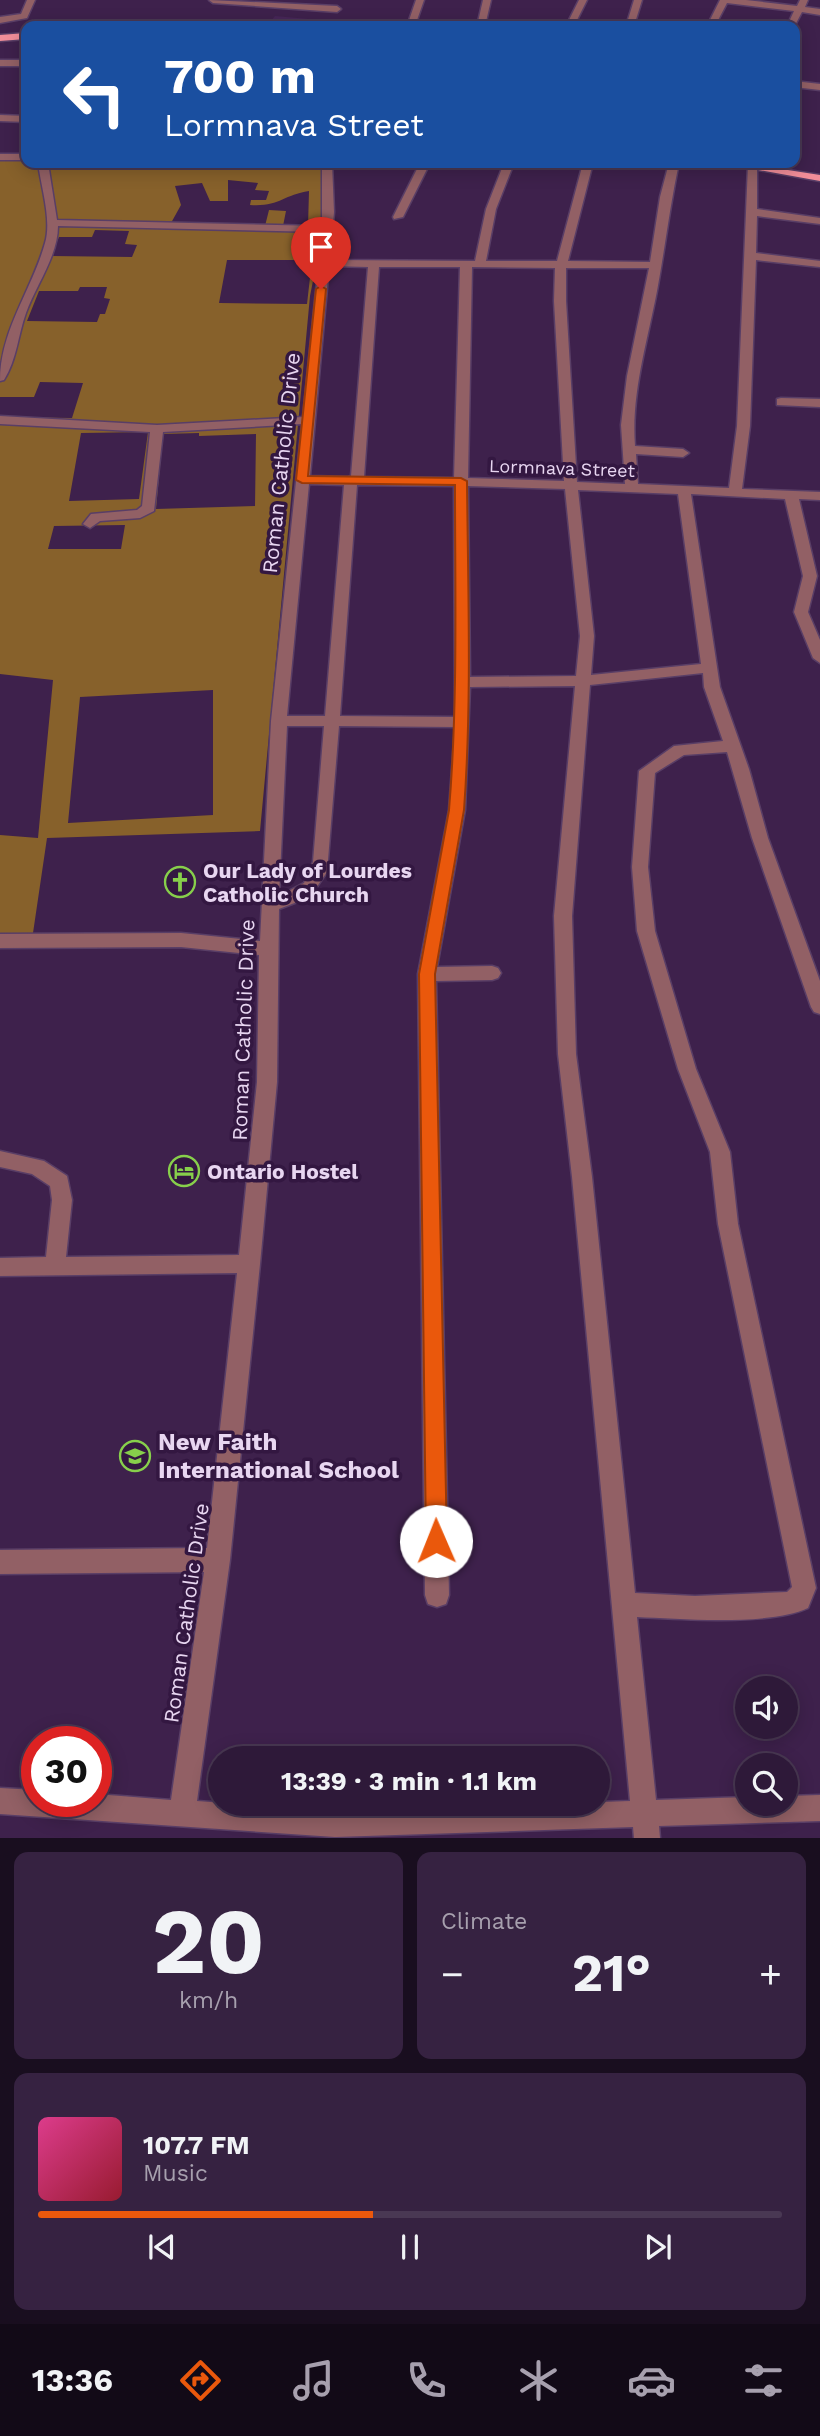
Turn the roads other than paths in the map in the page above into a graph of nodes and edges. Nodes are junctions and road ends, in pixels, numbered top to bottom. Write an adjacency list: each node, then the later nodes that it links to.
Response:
1 (31, 0): 11 (street)
2 (212, 0): 9 (street)
3 (420, 0): 12 (street)
4 (487, 0): 13 (street)
5 (583, 0): 14 (street)
6 (638, 0): 15 (street)
7 (725, 0): 8 (street); 16 (street)
8 (802, 5): 10 (street); 17 (street)
9 (338, 9)
10 (820, 12)
11 (0, 20)
12 (413, 21)
13 (482, 21)
14 (572, 21)
15 (632, 21)
16 (714, 21)
17 (794, 21)
18 (21, 36): 19 (main road)
19 (0, 38)
20 (0, 63): 21 (street)
21 (21, 63)
22 (800, 85): 23 (street)
23 (820, 88)
24 (0, 118): 25 (street)
25 (21, 119)
26 (0, 157): 27 (street)
27 (21, 157)
28 (44, 168): 40 (street)
29 (327, 168): 41 (street, Roman Catholic Drive)
30 (422, 168): 38 (street)
31 (507, 168): 46 (street)
32 (587, 168): 47 (street)
33 (673, 168): 48 (street)
34 (751, 168): 37 (street)
35 (757, 168): 36 (main road)
36 (820, 178)
37 (753, 212): 39 (street); 42 (street)
38 (398, 217)
39 (820, 221)
40 (52, 223): 41 (street); 49 (street)
41 (328, 229): 43 (street, Roman Catholic Drive)
42 (749, 256): 45 (street); 63 (street)
43 (323, 263): 44 (street); 53 (street, Roman Catholic Drive)
44 (374, 263): 46 (street); 58 (street)
45 (820, 264)
46 (473, 265): 47 (street); 59 (street)
47 (561, 265): 48 (street); 60 (street)
48 (655, 265): 55 (street)
49 (0, 377)
50 (781, 402): 51 (street)
51 (820, 403)
52 (0, 420): 54 (street)
53 (309, 420): 54 (street); 57 (street, Roman Catholic Drive)
54 (157, 429): 66 (street)
55 (629, 450): 56 (street); 61 (street)
56 (683, 453)
57 (302, 480): 58 (street, Lormnava Street); 71 (street, Roman Catholic Drive)
58 (354, 480): 59 (street, Lormnava Street); 72 (street)
59 (461, 481): 60 (street, Lormnava Street); 70 (street)
60 (571, 485): 61 (street, Lormnava Street); 69 (street)
61 (632, 488): 62 (street, Lormnava Street)
62 (684, 490): 63 (street, Lormnava Street); 68 (street)
63 (735, 493): 64 (street, Lormnava Street)
64 (790, 495): 65 (street, Lormnava Street); 67 (street)
65 (820, 496)
66 (90, 524)
67 (820, 658)
68 (708, 668): 69 (street); 74 (street)
69 (583, 681): 70 (street); 88 (street)
70 (462, 682): 73 (street)
71 (279, 720): 72 (street); 75 (street, Roman Catholic Drive)
72 (330, 721): 73 (street); 75 (street)
73 (463, 722): 79 (street)
74 (733, 746): 80 (street); 88 (street)
75 (271, 905): 77 (street, Roman Catholic Drive)
76 (0, 941): 77 (street)
77 (268, 949): 82 (street, Roman Catholic Drive)
78 (492, 973): 79 (street)
79 (427, 974): 87 (street)
80 (820, 1007)
81 (0, 1159): 83 (street)
82 (250, 1264): 83 (street); 85 (street, Roman Catholic Drive)
83 (55, 1266): 84 (street)
84 (0, 1267)
85 (218, 1560): 86 (street); 91 (street, Roman Catholic Drive)
86 (0, 1562)
87 (437, 1595)
88 (622, 1604): 92 (street)
89 (0, 1801): 91 (street)
90 (820, 1808): 92 (street)
91 (183, 1814): 93 (street)
92 (645, 1826): 93 (street)
93 (335, 1831)

